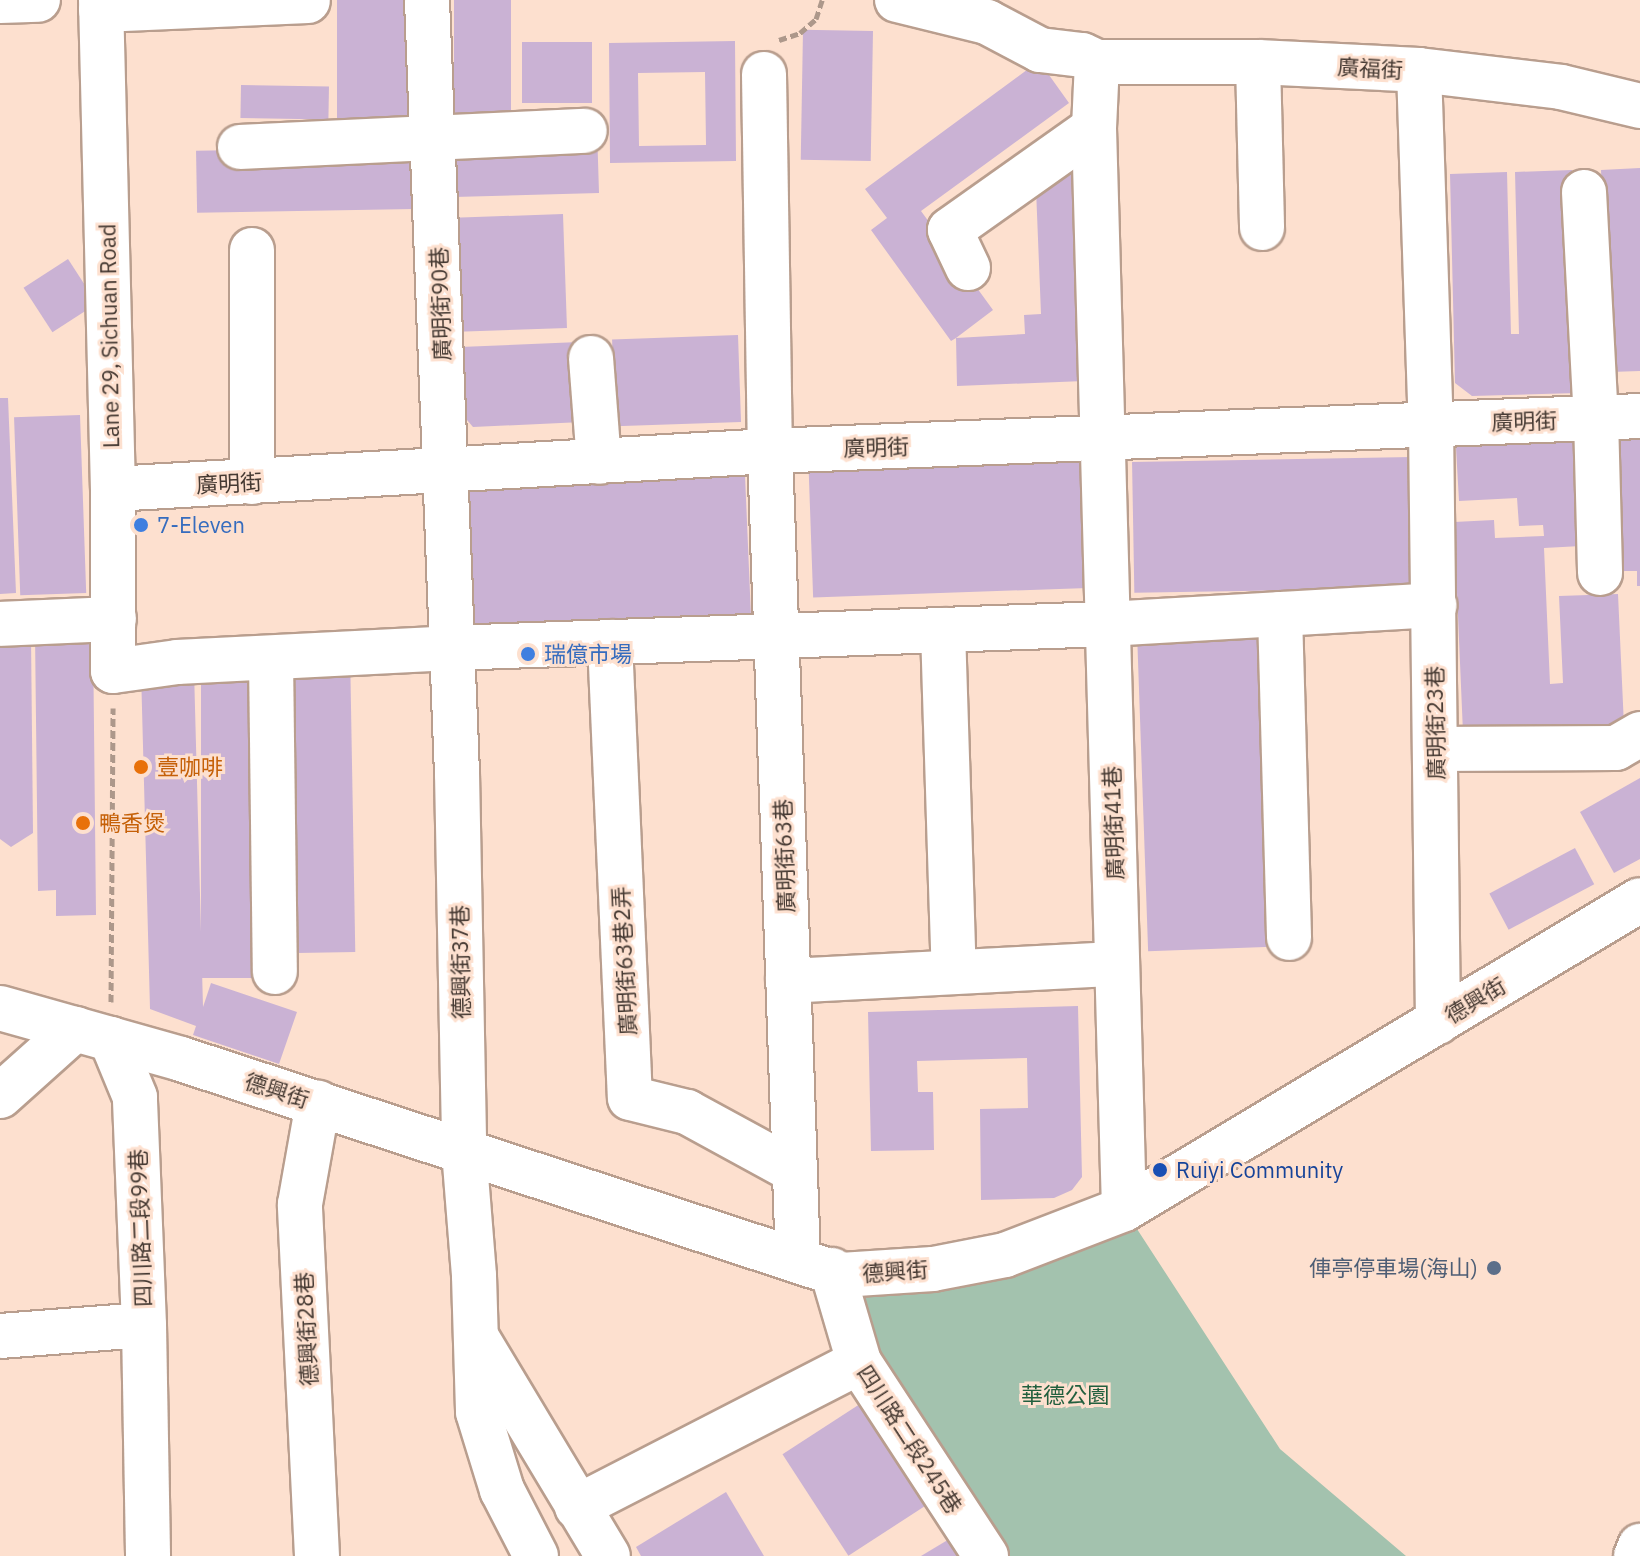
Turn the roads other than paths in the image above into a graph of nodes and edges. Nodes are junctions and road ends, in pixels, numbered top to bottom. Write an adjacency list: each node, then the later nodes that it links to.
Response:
1 (38, 0): 4 (street)
2 (427, 0): 14 (street, 廣明街90巷)
3 (897, 0): 7 (street, 廣福街)
4 (0, 1)
5 (308, 1): 6 (street)
6 (101, 5): 29 (street, Lane 29, Sichuan Road)
7 (1097, 62): 8 (street, 廣福街); 12 (street, 廣明街41巷)
8 (1258, 62): 9 (street, 廣福街); 17 (street)
9 (1419, 70): 11 (street, 廣福街); 23 (street, 廣明街23巷)
10 (764, 74): 25 (street, 廣明街63巷)
11 (1640, 106)
12 (1094, 128): 19 (street); 24 (street, 廣明街41巷)
13 (585, 131): 14 (street)
14 (433, 136): 15 (street); 27 (street, 廣明街90巷)
15 (240, 147)
16 (1584, 192): 22 (street)
17 (1262, 228)
18 (252, 250): 28 (street)
19 (968, 268)
20 (591, 358): 26 (street)
21 (1640, 416): 22 (street, 廣明街)
22 (1596, 418): 23 (street, 廣明街); 30 (street)
23 (1431, 424): 24 (street, 廣明街); 31 (street, 廣明街23巷)
24 (1101, 437): 25 (street, 廣明街); 35 (street, 廣明街41巷)
25 (770, 451): 26 (street, 廣明街); 37 (street, 廣明街63巷)
26 (599, 462): 27 (street, 廣明街)
27 (447, 472): 28 (street, 廣明街); 39 (street, 廣明街90巷)
28 (252, 482): 29 (street, 廣明街)
29 (113, 489): 33 (street, Lane 29, Sichuan Road)
30 (1600, 573)
31 (1434, 605): 32 (street); 42 (street, 廣明街23巷)
32 (1280, 614): 35 (street); 44 (street)
33 (114, 619): 34 (street); 40 (street, Lane 29, Sichuan Road)
34 (0, 624)
35 (1107, 624): 36 (street); 45 (street, 廣明街41巷)
36 (943, 630): 37 (street); 47 (street)
37 (776, 637): 38 (street); 48 (street, 廣明街63巷)
38 (610, 642): 39 (street); 55 (street, 廣明街63巷2弄)
39 (451, 648): 40 (street); 54 (street, 德興街37巷)
40 (271, 658): 46 (street)
41 (1640, 734): 42 (street)
42 (1435, 749): 50 (street, 廣明街23巷)
43 (1640, 900): 50 (street, 德興街)
44 (1289, 938)
45 (1117, 964): 47 (street); 56 (street, 廣明街41巷)
46 (275, 972)
47 (954, 972): 48 (street)
48 (788, 981): 55 (street, 廣明街63巷)
49 (0, 1008): 51 (street, 德興街)
50 (1438, 1022): 56 (street, 德興街)
51 (93, 1034): 52 (street); 53 (street, 德興街); 58 (street, 四川路二段99巷)
52 (0, 1096)
53 (318, 1103): 54 (street, 德興街); 65 (street, 德興街28巷)
54 (464, 1151): 57 (street, 德興街); 60 (street, 德興街37巷)
55 (795, 1171): 57 (street, 廣明街63巷)
56 (1124, 1209): 57 (street, 德興街)
57 (815, 1265): 61 (street, 四川路二段245巷)
58 (144, 1325): 59 (street, 四川路二段99巷); 64 (street)
59 (0, 1336)
60 (476, 1336): 62 (street); 66 (street, 德興街37巷)
61 (859, 1362): 62 (street); 68 (street, 四川路二段245巷)
62 (577, 1507): 67 (street)
63 (1640, 1546): 69 (street)
64 (148, 1556)
65 (317, 1556)
66 (536, 1556)
67 (608, 1556)
68 (986, 1556)
69 (1636, 1556)

